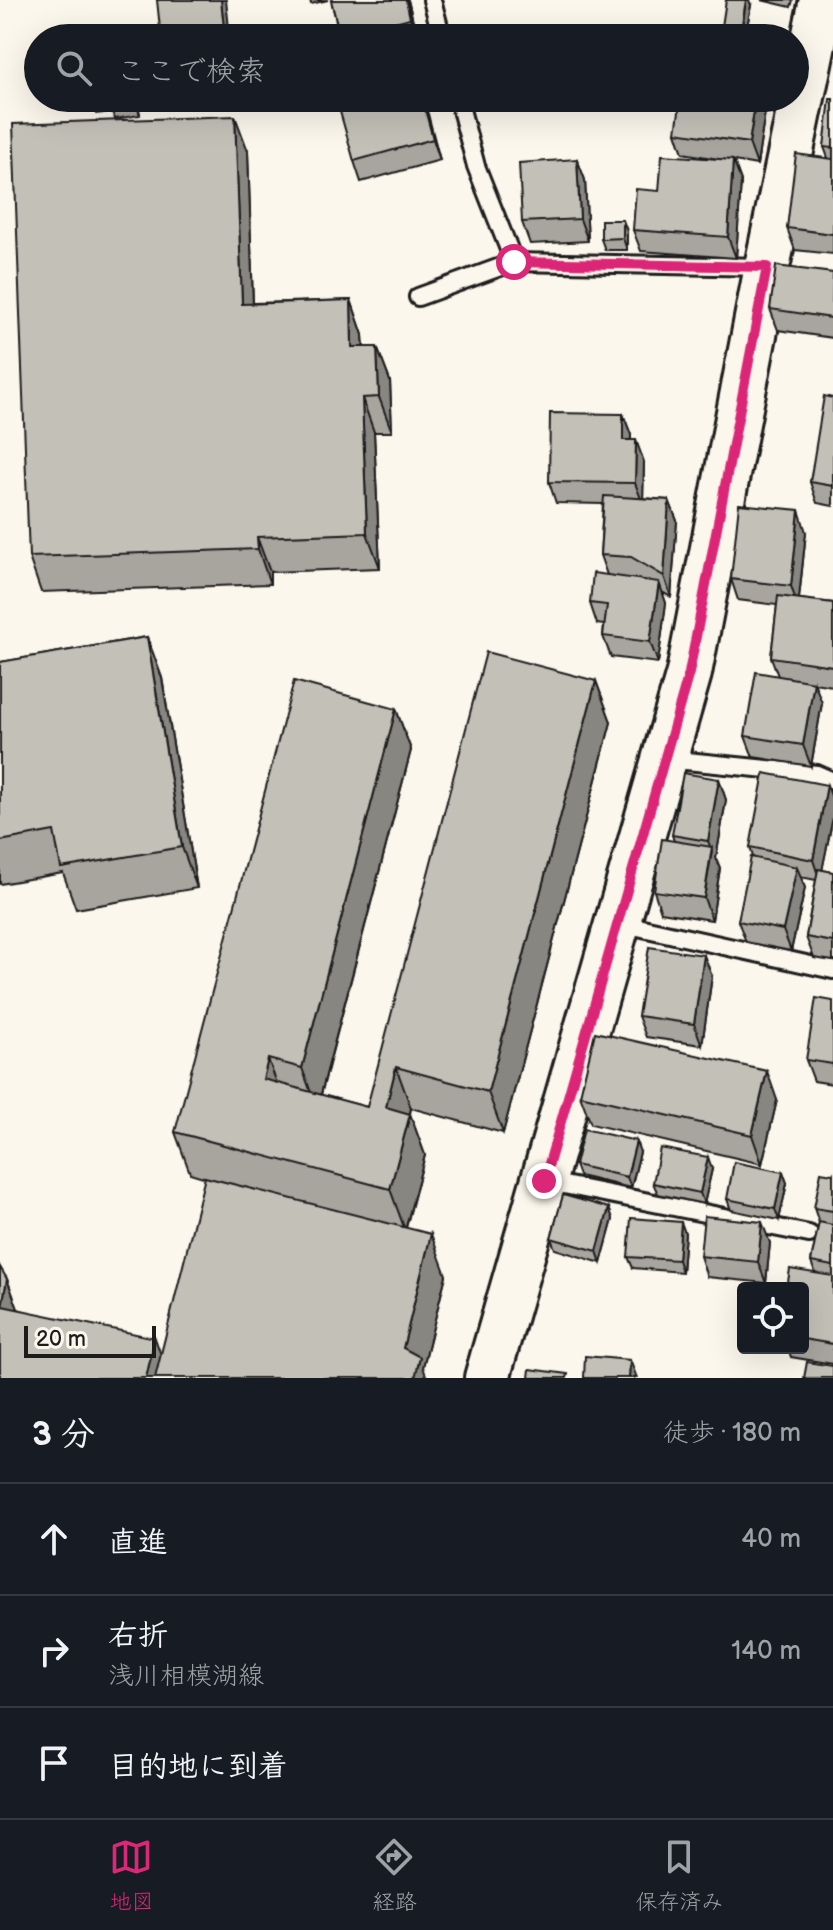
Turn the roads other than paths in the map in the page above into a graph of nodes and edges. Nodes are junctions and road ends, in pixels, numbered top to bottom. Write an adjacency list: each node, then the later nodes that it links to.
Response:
1 (432, 0): 3 (lane)
2 (822, 0): 4 (main road)
3 (438, 24)
4 (809, 63)
5 (462, 112): 7 (lane)
6 (799, 112): 8 (main road)
7 (514, 262): 8 (lane); 9 (lane)
8 (767, 267): 10 (main road)
9 (418, 297)
10 (665, 759): 11 (lane); 12 (main road)
11 (833, 781)
12 (616, 922): 13 (lane); 14 (main road)
13 (833, 970)
14 (544, 1181): 15 (lane); 16 (main road)
15 (809, 1234)
16 (487, 1378)

